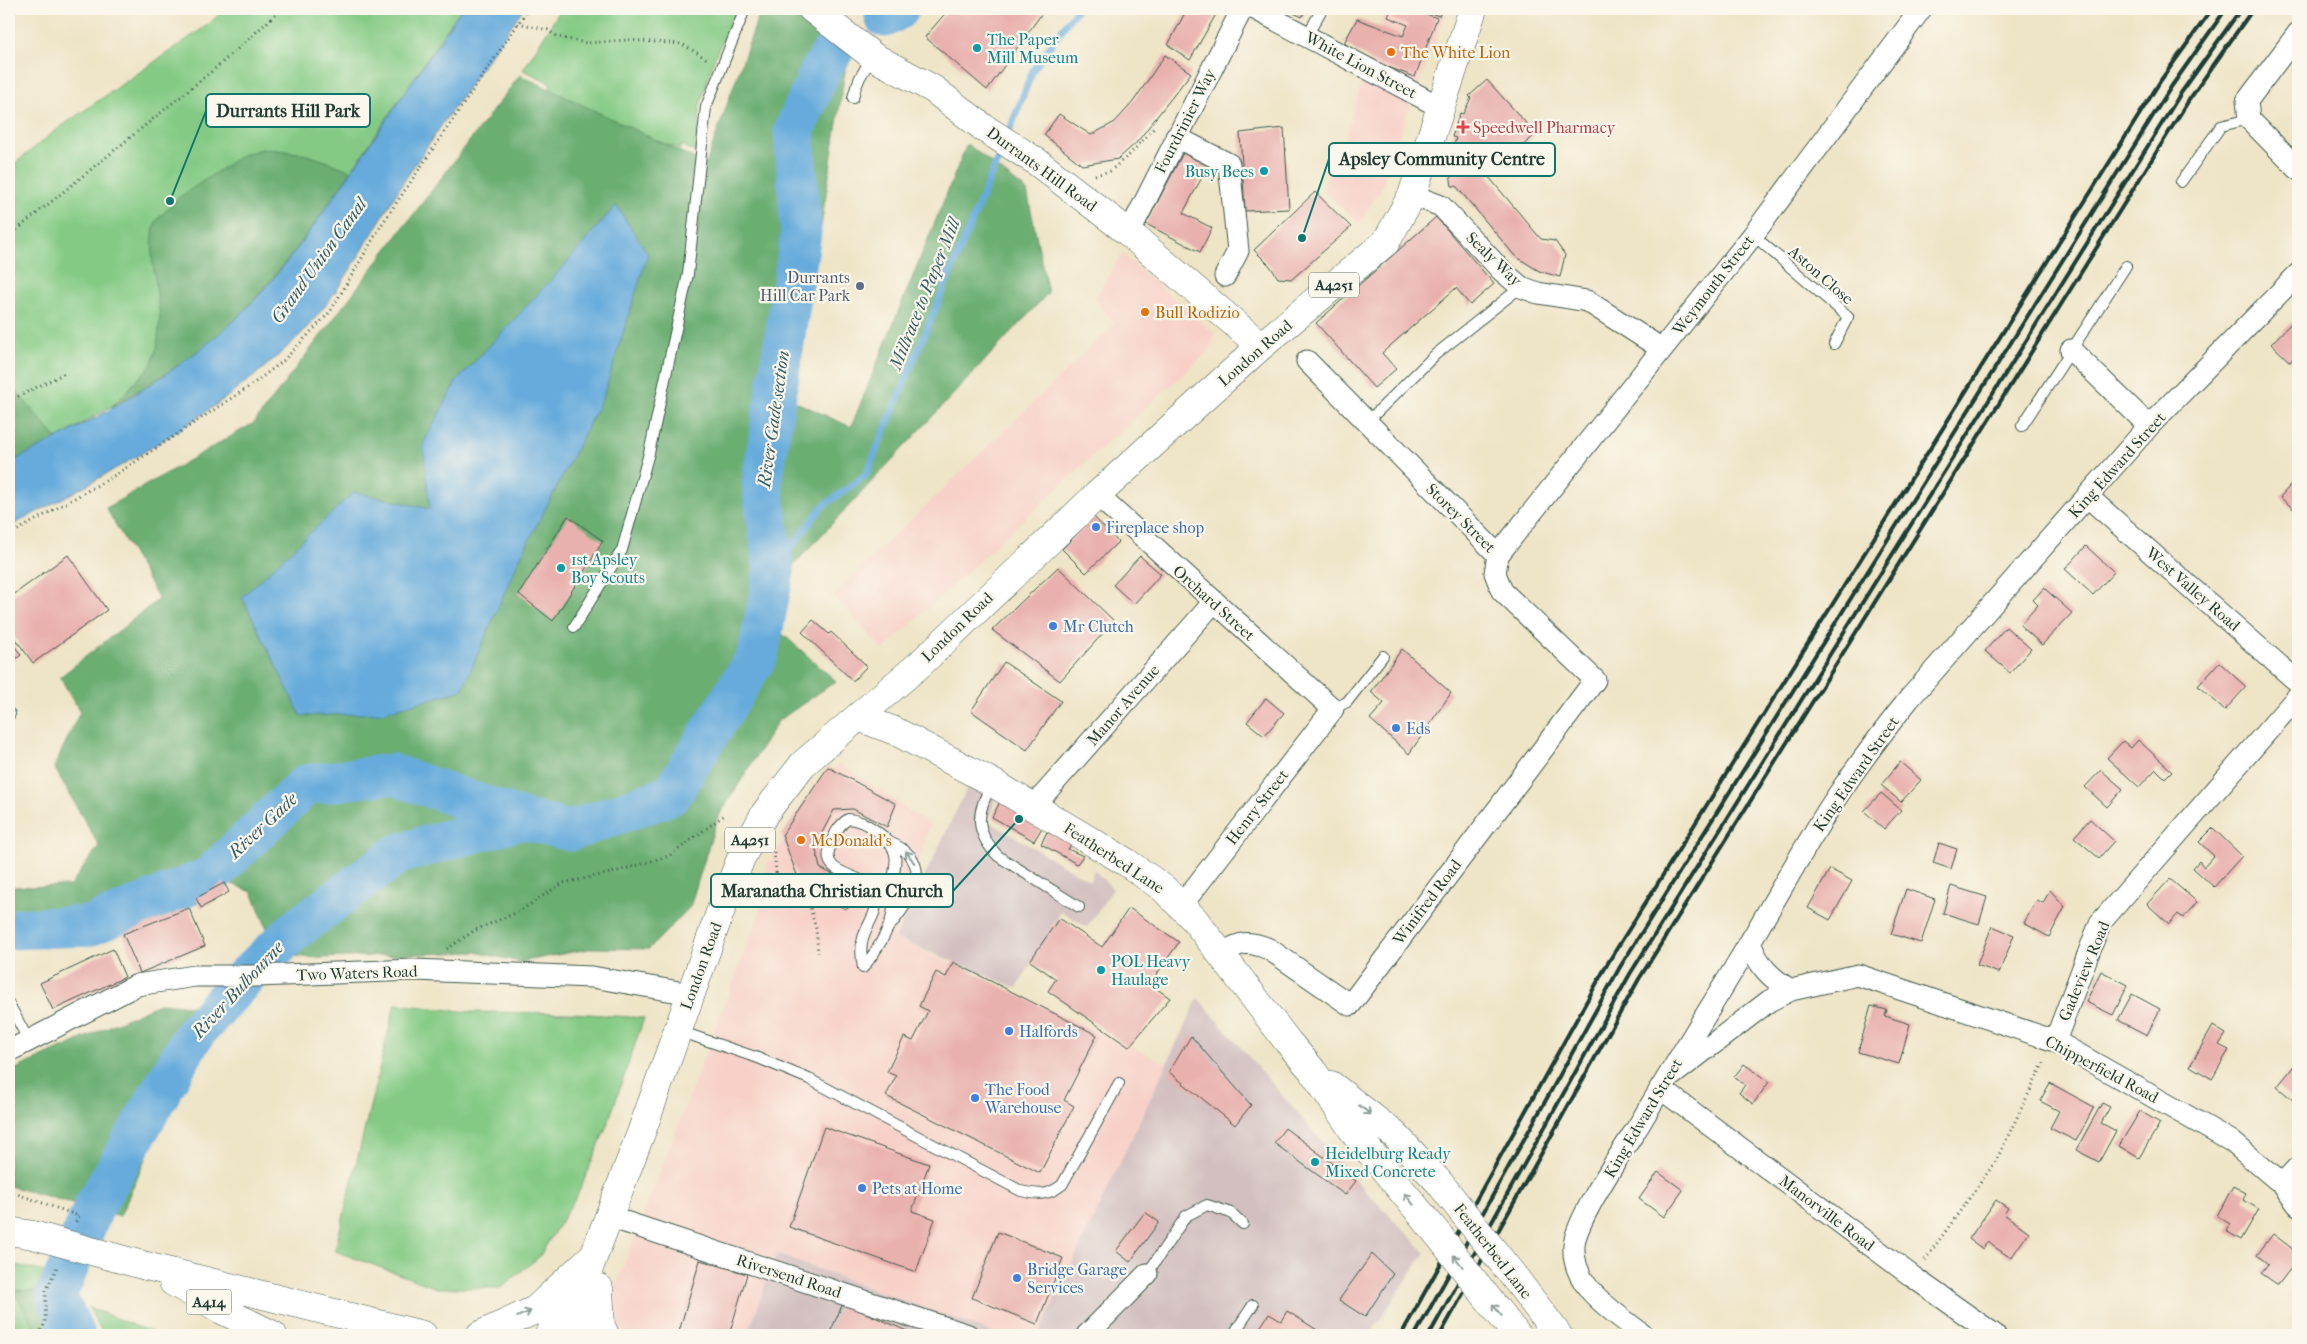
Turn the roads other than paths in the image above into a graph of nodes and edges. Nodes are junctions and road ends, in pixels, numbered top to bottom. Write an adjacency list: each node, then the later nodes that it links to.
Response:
1 (745, 9): 36 (lane)
2 (812, 9): 10 (main road, Durrants Hill Road)
3 (1242, 9): 14 (street, Fourdrinier Way)
4 (1255, 9): 9 (street, White Lion Street)
5 (1322, 9): 9 (lane)
6 (1473, 9): 12 (main road, London Road / A4251)
7 (1921, 9): 19 (street, Weymouth Street)
8 (2298, 33): 13 (street)
9 (1307, 36): 12 (street, White Lion Street)
10 (874, 57): 11 (lane); 18 (main road, Durrants Hill Road)
11 (853, 98)
12 (1440, 107): 17 (main road, London Road / A4251)
13 (2249, 119): 15 (street); 16 (lane)
14 (1176, 137): 18 (street, Fourdrinier Way); 22 (street)
15 (2298, 169)
16 (2181, 182)
17 (1412, 195): 23 (street, Sealy Way); 25 (main road, London Road / A4251)
18 (1130, 233): 25 (main road, Durrants Hill Road)
19 (1752, 236): 24 (lane, Aston Close); 26 (street, Weymouth Street)
20 (2126, 266): 27 (lane)
21 (2298, 274): 31 (street, King Edward Street)
22 (1225, 276)
23 (1521, 287): 26 (street, Sealy Way); 29 (lane)
24 (1834, 344)
25 (1261, 346): 32 (main road, London Road / A4251)
26 (1662, 349): 34 (street, Weymouth Street)
27 (2071, 350): 30 (lane); 31 (street)
28 (1307, 361): 29 (street, Storey Street)
29 (1366, 423): 34 (street, Storey Street)
30 (2022, 426)
31 (2149, 426): 33 (street, King Edward Street)
32 (1096, 495): 35 (street, Orchard Street); 42 (main road, London Road / A4251)
33 (2088, 497): 39 (street, West Valley Road); 49 (street, King Edward Street)
34 (1498, 555): 38 (street, Storey Street)
35 (1213, 603): 41 (street, Orchard Street); 44 (street, Manor Avenue)
36 (574, 627)
37 (1383, 656): 41 (lane)
38 (1595, 680): 50 (street, Winifred Road)
39 (2298, 682)
40 (2298, 696): 56 (street, Gadeview Road)
41 (1333, 709): 46 (street, Henry Street)
42 (858, 717): 43 (main road, Featherbed Lane); 52 (main road, London Road / A4251)
43 (993, 783): 44 (main road, Featherbed Lane); 47 (lane)
44 (1033, 807): 46 (main road, Featherbed Lane)
45 (889, 842): 48 (lane); 48 (lane, one-way to 45); 48 (lane)
46 (1181, 906): 50 (main road, Featherbed Lane)
47 (1079, 907)
48 (887, 930)
49 (1750, 942): 51 (street); 60 (street, King Edward Street)
50 (1221, 954): 58 (main road, Featherbed Lane)
51 (1791, 990): 56 (street, Chipperfield Road); 60 (street, Chipperfield Road)
52 (690, 994): 54 (main road, London Road / A4251); 55 (street, Two Waters Road)
53 (9, 1004): 55 (lane)
54 (678, 1030): 59 (lane); 64 (main road, London Road / A4251)
55 (29, 1041): 57 (street, Two Waters Road)
56 (2055, 1041): 62 (street, Chipperfield Road)
57 (9, 1051)
58 (1312, 1070): 82 (main road, Featherbed Lane, one-way to 58, bridge); 83 (main road, Featherbed Lane, one-way to 83, bridge)
59 (1118, 1083)
60 (1662, 1085): 84 (street, King Edward Street); 85 (street, Manorville Road)
61 (2298, 1167): 62 (street)
62 (2282, 1184): 63 (street, Chipperfield Road)
63 (2298, 1205)
64 (610, 1217): 67 (main road, London Road / A4251); 79 (street, Riversend Road)
65 (1243, 1224): 69 (lane)
66 (21, 1233): 68 (main road, A414, bridge)
67 (591, 1264): 75 (main road, one-way to 67); 76 (main road, A4251); 77 (main road, London Road / A4251); 78 (main road)
68 (146, 1266): 70 (main road, A414); 72 (main road, A414)
69 (1147, 1274): 80 (street)
70 (265, 1295): 73 (main road); 74 (main road, A414)
71 (1253, 1305): 81 (lane)
72 (273, 1335)
73 (346, 1335)
74 (423, 1335)
75 (480, 1335)
76 (549, 1335)
77 (576, 1335)
78 (605, 1335)
79 (968, 1335)
80 (1086, 1335)
81 (1233, 1335)
82 (1517, 1335)
83 (1558, 1335)
84 (1643, 1335)
85 (1995, 1335)

